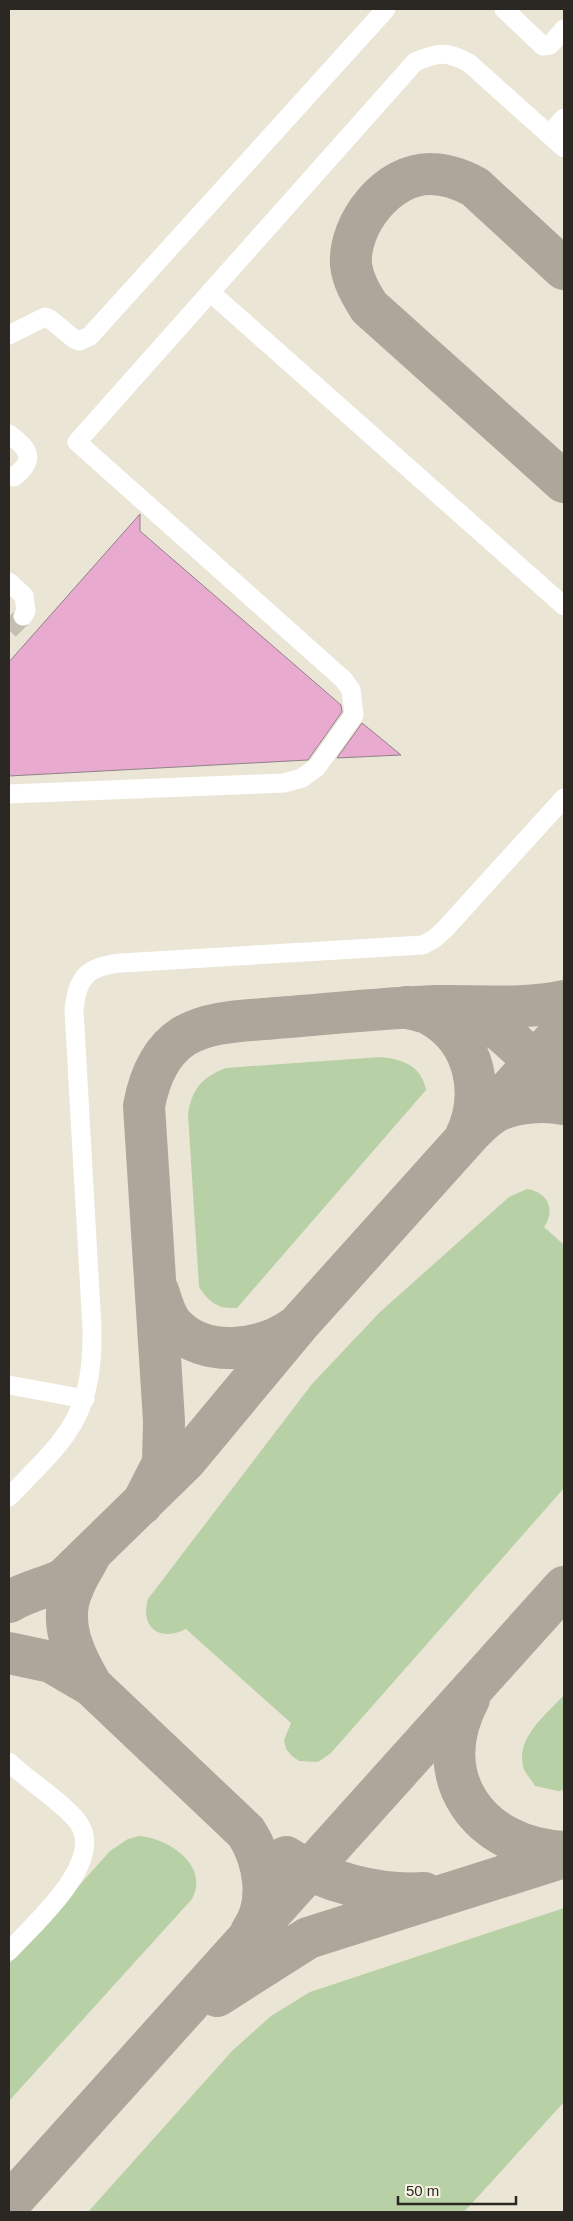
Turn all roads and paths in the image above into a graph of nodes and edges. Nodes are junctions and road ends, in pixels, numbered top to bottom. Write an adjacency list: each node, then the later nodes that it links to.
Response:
1 (386, 9): 8 (lane)
2 (504, 9): 3 (lane)
3 (564, 29)
4 (564, 118): 5 (lane)
5 (549, 134): 6 (lane); 7 (lane)
6 (564, 148)
7 (210, 292): 12 (lane); 14 (lane)
8 (9, 335)
9 (9, 434): 10 (lane)
10 (9, 476)
11 (9, 582): 13 (lane)
12 (564, 606)
13 (23, 616)
14 (9, 794)
15 (564, 798): 17 (lane)
16 (9, 1385): 17 (lane)
17 (85, 1399): 18 (lane)
18 (9, 1497)
19 (9, 1762): 20 (lane)
20 (9, 1951)

